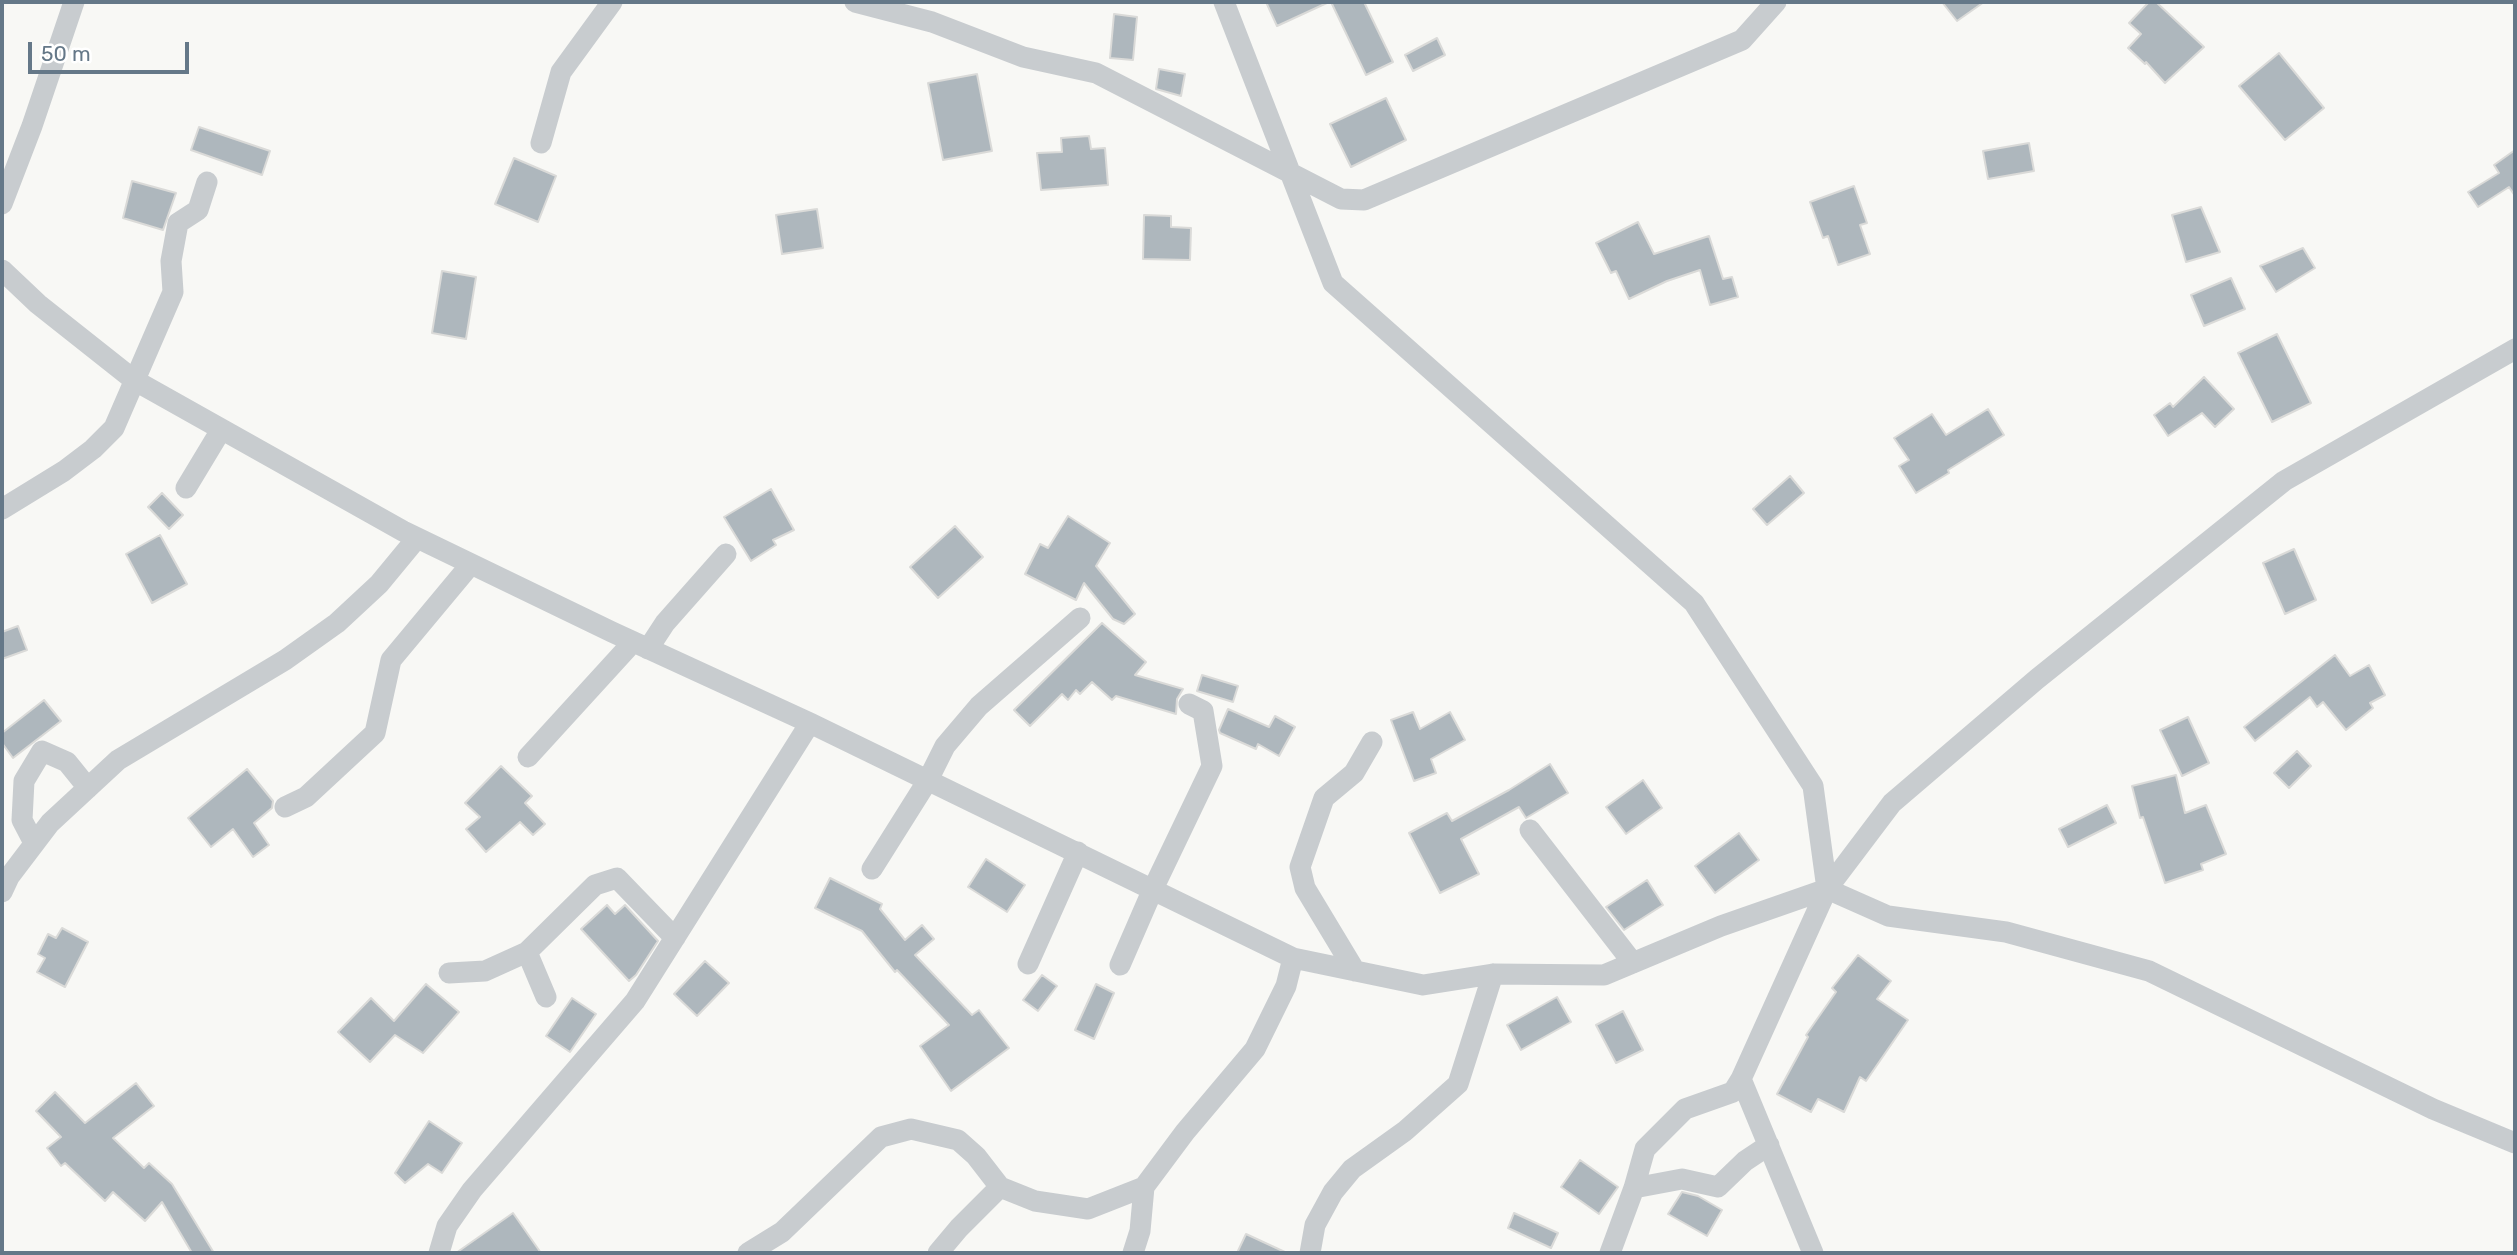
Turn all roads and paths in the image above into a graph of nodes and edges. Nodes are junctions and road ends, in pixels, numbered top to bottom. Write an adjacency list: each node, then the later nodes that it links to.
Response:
1 (75, 2): 9 (street)
2 (612, 2): 6 (street)
3 (855, 2): 7 (street)
4 (1224, 2): 7 (street)
5 (1776, 2): 7 (street)
6 (541, 143)
7 (1291, 174): 33 (street)
8 (207, 182): 12 (street)
9 (2, 204)
10 (2, 270): 12 (street)
11 (2515, 349): 33 (street)
12 (134, 380): 13 (street); 15 (street)
13 (221, 430): 14 (street); 16 (street)
14 (186, 488)
15 (2, 509)
16 (417, 538): 18 (street); 26 (street)
17 (726, 554): 20 (street)
18 (471, 565): 20 (street); 27 (street)
19 (1080, 618): 25 (street)
20 (640, 646): 22 (street); 24 (street)
21 (1189, 704): 32 (street)
22 (810, 723): 25 (street); 35 (street)
23 (1373, 742): 41 (street)
24 (528, 757)
25 (928, 780): 30 (street); 31 (street)
26 (89, 788): 29 (street); 29 (street)
27 (285, 807)
28 (1530, 830): 38 (street)
29 (34, 844): 34 (street)
30 (1078, 852): 32 (street); 39 (street)
31 (872, 869)
32 (1153, 889): 37 (street); 40 (street)
33 (1827, 890): 38 (street); 45 (street); 46 (street)
34 (2, 892)
35 (675, 939): 36 (street); 51 (street)
36 (527, 952): 42 (street); 44 (street)
37 (1293, 958): 41 (street); 49 (street)
38 (1633, 963): 43 (street)
39 (1028, 964)
40 (1120, 965)
41 (1355, 971): 43 (street)
42 (449, 973)
43 (1493, 974): 55 (street)
44 (546, 997)
45 (1741, 1079): 47 (street); 50 (street)
46 (2515, 1143)
47 (1769, 1145): 50 (street); 57 (street)
48 (1000, 1187): 49 (street); 52 (street); 53 (street)
49 (1144, 1187): 54 (street)
50 (1634, 1188): 56 (street)
51 (439, 1253)
52 (748, 1253)
53 (938, 1253)
54 (1133, 1253)
55 (1310, 1253)
56 (1610, 1253)
57 (1813, 1253)

